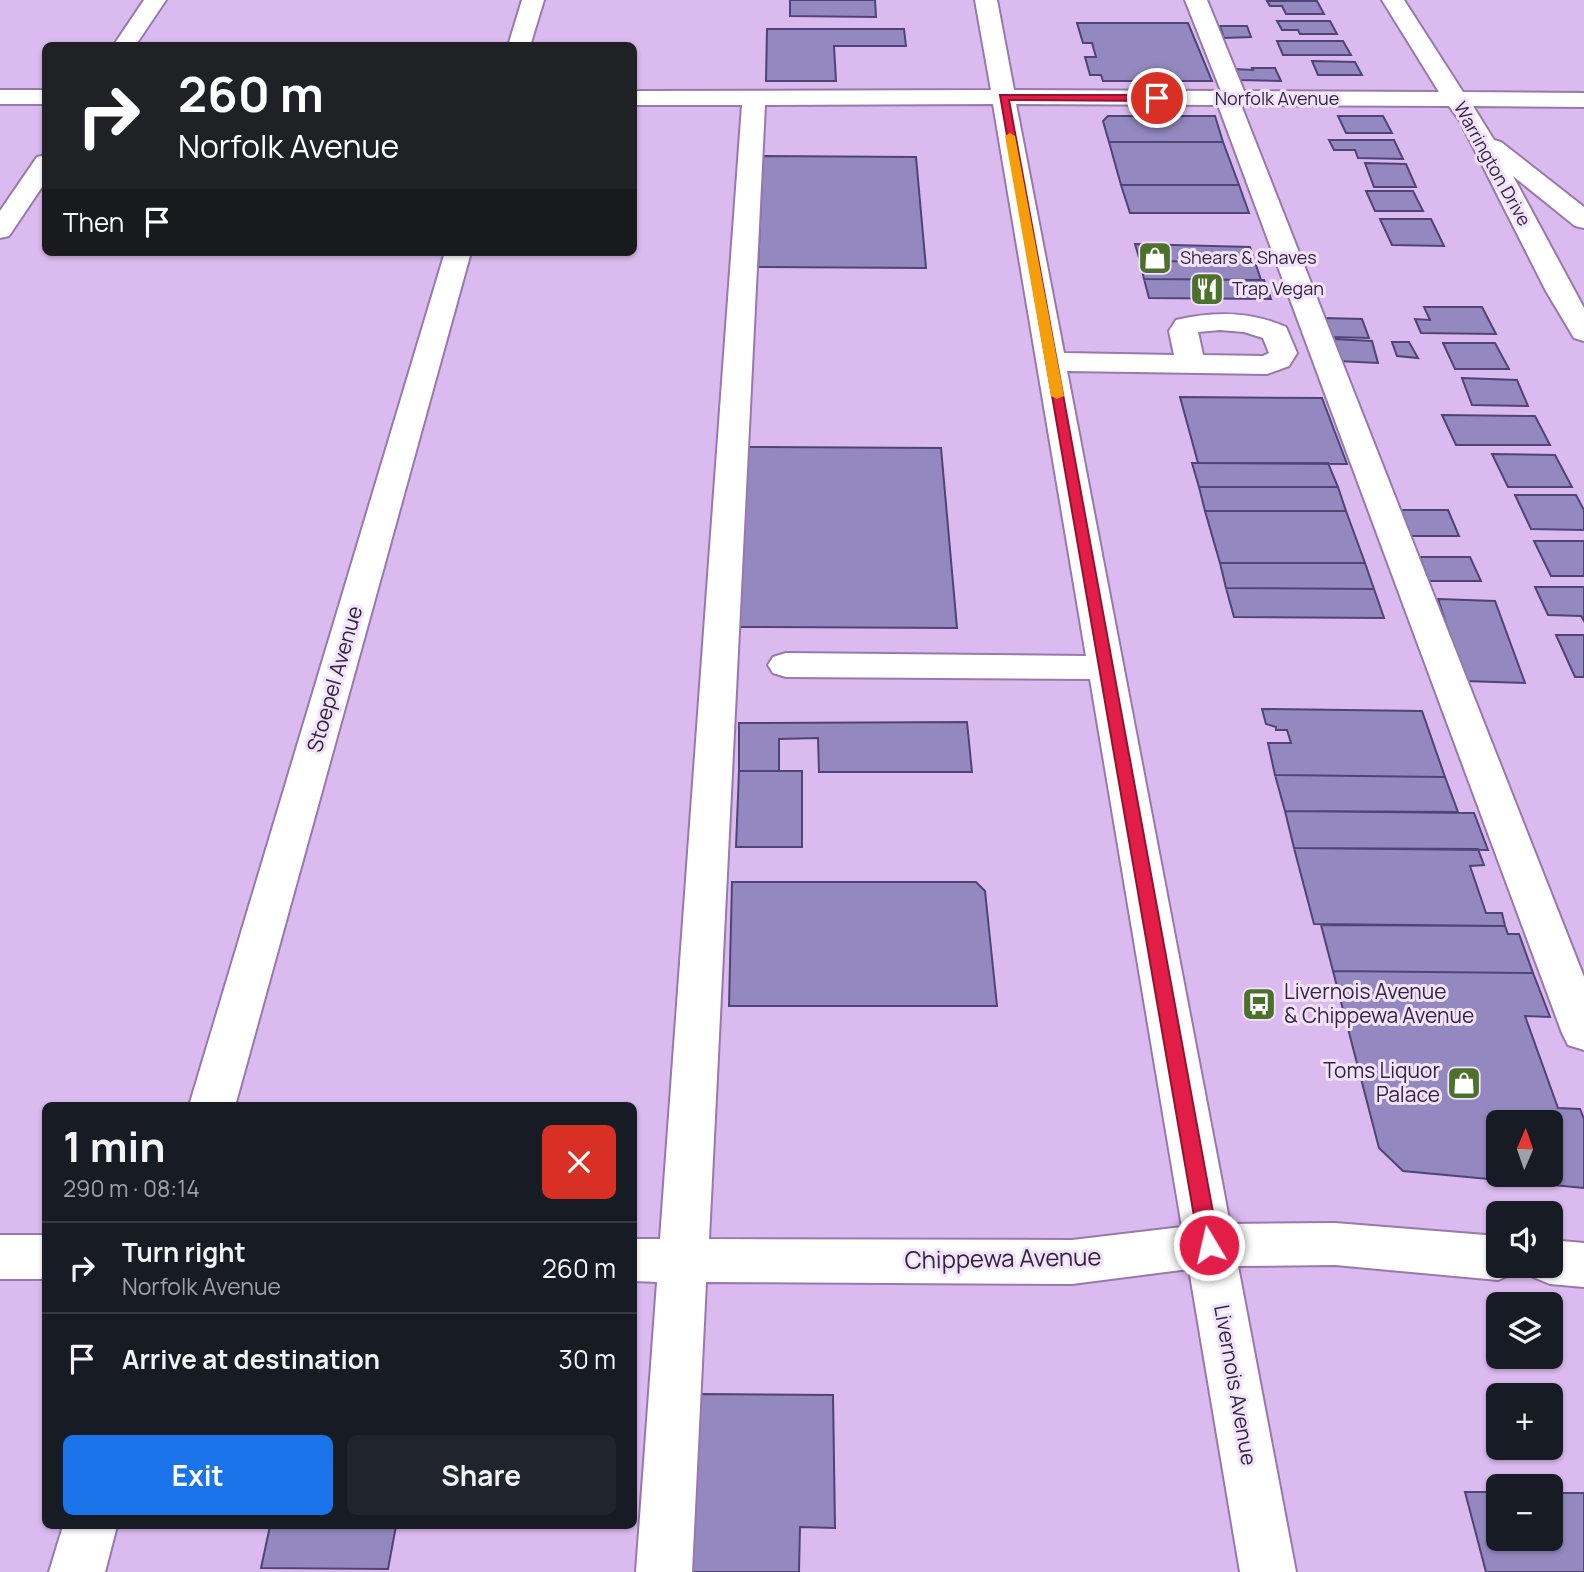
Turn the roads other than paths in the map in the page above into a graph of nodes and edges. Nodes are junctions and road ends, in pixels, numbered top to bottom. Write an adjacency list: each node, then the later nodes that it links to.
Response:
1 (155, 0): 6 (street)
2 (533, 0): 7 (street)
3 (986, 0): 10 (street, Livernois Avenue)
4 (1196, 0): 13 (street)
5 (1393, 0): 14 (street, Warrington Drive)
6 (127, 42)
7 (520, 42)
8 (0, 97): 9 (street)
9 (42, 97)
10 (1003, 97): 12 (street, Norfolk Avenue); 13 (street, Norfolk Avenue); 22 (street, Livernois Avenue)
11 (637, 98): 12 (street, Norfolk Avenue)
12 (754, 98): 32 (street)
13 (1231, 98): 14 (street, Norfolk Avenue); 26 (street)
14 (1458, 100): 15 (street, Norfolk Avenue); 16 (street, Warrington Drive)
15 (1584, 100)
16 (1482, 140): 18 (street); 21 (street, Warrington Drive)
17 (42, 168): 19 (street)
18 (1584, 220)
19 (0, 230)
20 (457, 256): 27 (street, Stoepel Avenue)
21 (1584, 332)
22 (1051, 362): 23 (street); 25 (street, Livernois Avenue)
23 (1190, 363)
24 (786, 665): 25 (street)
25 (1107, 668): 28 (street, Livernois Avenue)
26 (1584, 1033)
27 (213, 1102)
28 (1209, 1245): 31 (street, Chippewa Avenue); 32 (street, Chippewa Avenue); 38 (street, Livernois Avenue)
29 (0, 1257): 30 (street)
30 (42, 1257)
31 (1486, 1257)
32 (657, 1261): 37 (street)
33 (1563, 1263): 34 (street)
34 (1584, 1265)
35 (89, 1529): 36 (street)
36 (77, 1572)
37 (664, 1572)
38 (1268, 1572)

